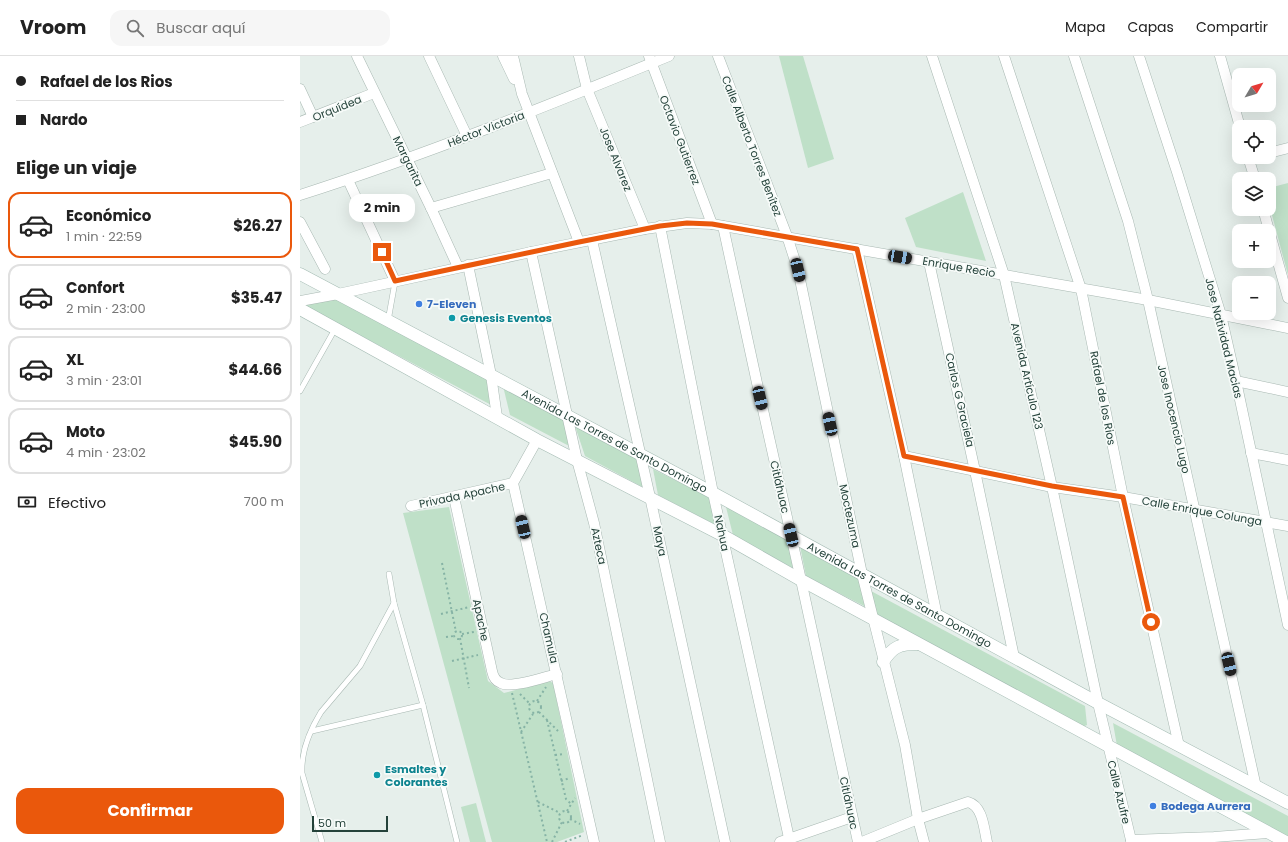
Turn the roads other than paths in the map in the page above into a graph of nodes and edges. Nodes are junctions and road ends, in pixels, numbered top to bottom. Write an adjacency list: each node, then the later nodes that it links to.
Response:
1 (357, 56): 16 (street, Margarita)
2 (429, 56): 22 (street)
3 (503, 56): 17 (street)
4 (513, 56): 17 (street)
5 (579, 56): 15 (street, Jose Alvarez)
6 (669, 56): 13 (street, Héctor Victoria)
7 (718, 56): 36 (street, Calle Alberto Torres Benítez)
8 (932, 56): 45 (street, Avenida Artículo 123)
9 (1004, 56): 47 (street, Rafael de los Rios)
10 (1074, 56): 50 (street, Jose Inocencio Lugo)
11 (1139, 56): 53 (street, Jose Natividad Macias)
12 (1220, 56): 20 (street)
13 (650, 60): 15 (street, Héctor Victoria); 32 (street, Octavio Gutierrez)
14 (300, 89): 19 (street)
15 (587, 89): 18 (street, Héctor Victoria); 35 (street, Jose Alvarez)
16 (374, 93): 19 (street, Orquídea); 25 (street, Margarita)
17 (522, 94): 18 (street)
18 (529, 113): 22 (street, Héctor Victoria); 26 (street)
19 (314, 117): 21 (street, Orquídea)
20 (1238, 120)
21 (300, 122)
22 (467, 136): 25 (street, Héctor Victoria)
23 (1288, 148): 24 (street)
24 (1276, 151)
25 (408, 159): 27 (street, Héctor Victoria); 29 (street, Margarita)
26 (552, 173): 29 (street); 38 (street)
27 (348, 180): 28 (street, Héctor Victoria); 46 (street)
28 (300, 195)
29 (431, 208): 42 (street, Margarita)
30 (1265, 216): 49 (street)
31 (300, 222): 43 (street)
32 (712, 224): 33 (street, Enrique Recio); 34 (street, Enrique Recio)
33 (660, 226): 35 (street, Enrique Recio); 72 (street, Nahua)
34 (723, 226): 36 (street, Enrique Recio); 81 (street, Citláhuac)
35 (645, 229): 37 (street, Enrique Recio)
36 (787, 236): 39 (street, Enrique Recio); 83 (street, Moctezuma)
37 (592, 240): 38 (street, Enrique Recio); 65 (street, Maya)
38 (579, 242): 40 (street, Enrique Recio)
39 (857, 249): 41 (street, Enrique Recio); 66 (street)
40 (531, 252): 42 (street, Enrique Recio); 61 (street, Azteca)
41 (929, 262): 45 (street, Enrique Recio); 69 (street, Carlos G Graciela)
42 (463, 266): 46 (street, Enrique Recio); 57 (street, Margarita)
43 (326, 269)
44 (300, 274): 48 (street, Avenida Las Torres de Santo Domingo)
45 (1004, 274): 47 (street, Enrique Recio); 71 (street, Avenida Artículo 123)
46 (395, 281): 48 (street, Enrique Recio); 54 (lane)
47 (1081, 289): 50 (street, Enrique Recio); 75 (street, Rafael de los Rios)
48 (338, 294): 51 (street, Enrique Recio); 54 (street, Avenida Las Torres de Santo Domingo)
49 (1288, 298)
50 (1148, 300): 53 (street, Enrique Recio); 77 (street, Jose Inocencio Lugo)
51 (300, 301)
52 (300, 309): 56 (street)
53 (1221, 315): 55 (street, Enrique Recio); 58 (street, Jose Natividad Macias)
54 (388, 321): 57 (street, Avenida Las Torres de Santo Domingo)
55 (1288, 328)
56 (336, 329): 59 (lane); 62 (street)
57 (491, 375): 61 (street, Avenida Las Torres de Santo Domingo); 62 (street, Margarita)
58 (1236, 381): 60 (street); 64 (street, Jose Natividad Macias)
59 (300, 391)
60 (1288, 392)
61 (568, 416): 65 (street, Avenida Las Torres de Santo Domingo); 67 (street, Azteca)
62 (498, 418): 63 (street)
63 (537, 440): 67 (street); 70 (street)
64 (1251, 453): 68 (street); 78 (street, Jose Natividad Macias)
65 (640, 455): 72 (street, Avenida Las Torres de Santo Domingo); 74 (street, Maya)
66 (904, 456): 69 (street, Calle Enrique Colunga); 87 (street)
67 (577, 460): 74 (street); 112 (street, Azteca)
68 (1288, 460)
69 (975, 471): 71 (street, Calle Enrique Colunga); 91 (street, Carlos G Graciela)
70 (513, 483): 73 (street, Privada Apache); 93 (street, Chamula)
71 (1052, 486): 75 (street, Calle Enrique Colunga); 94 (street, Avenida Artículo 123)
72 (713, 493): 80 (street, Nahua); 81 (street, Avenida Las Torres de Santo Domingo)
73 (454, 497): 76 (street, Privada Apache); 93 (street, Apache)
74 (650, 497): 80 (street); 113 (street, Maya)
75 (1123, 497): 77 (street, Calle Enrique Colunga); 98 (street, Rafael de los Rios)
76 (411, 506)
77 (1195, 510): 78 (street, Calle Enrique Colunga); 99 (street, Jose Inocencio Lugo)
78 (1265, 521): 79 (street, Calle Enrique Colunga); 85 (street, Jose Natividad Macias)
79 (1288, 526)
80 (722, 535): 84 (street); 105 (street, Nahua)
81 (791, 535): 83 (street, Avenida Las Torres de Santo Domingo); 84 (street, Citláhuac)
82 (389, 574): 86 (lane)
83 (862, 574): 87 (street, Avenida Las Torres de Santo Domingo); 88 (street, Moctezuma)
84 (801, 580): 88 (street); 101 (street, Citláhuac)
85 (1285, 592): 89 (street, Jose Natividad Macias)
86 (394, 603): 95 (lane); 96 (lane)
87 (937, 616): 91 (street, Avenida Las Torres de Santo Domingo)
88 (872, 618): 90 (street); 92 (street, Moctezuma)
89 (1288, 625)
90 (920, 644): 92 (street); 97 (street)
91 (1014, 657): 94 (street, Avenida Las Torres de Santo Domingo)
92 (883, 662): 102 (street, Moctezuma)
93 (557, 674): 104 (street, Chamula)
94 (1098, 702): 97 (street, Calle Azufre); 98 (street, Avenida Las Torres de Santo Domingo)
95 (423, 705): 96 (lane); 111 (lane)
96 (312, 731): 110 (lane)
97 (1108, 745): 103 (street); 107 (street, Calle Azufre)
98 (1179, 746): 99 (street, Avenida Las Torres de Santo Domingo)
99 (1256, 786): 100 (street, Avenida Las Torres de Santo Domingo)
100 (1288, 803)
101 (852, 817): 105 (street); 114 (street, Citláhuac)
102 (918, 819): 115 (street); 116 (street, Moctezuma); 117 (street)
103 (1268, 833): 106 (street); 109 (street)
104 (591, 840)
105 (784, 840)
106 (1215, 840): 108 (street)
107 (1130, 841): 108 (street)
108 (1149, 841)
109 (1283, 841)
110 (322, 842)
111 (457, 842)
112 (660, 842)
113 (725, 842)
114 (858, 842)
115 (862, 842)
116 (924, 842)
117 (987, 842)

